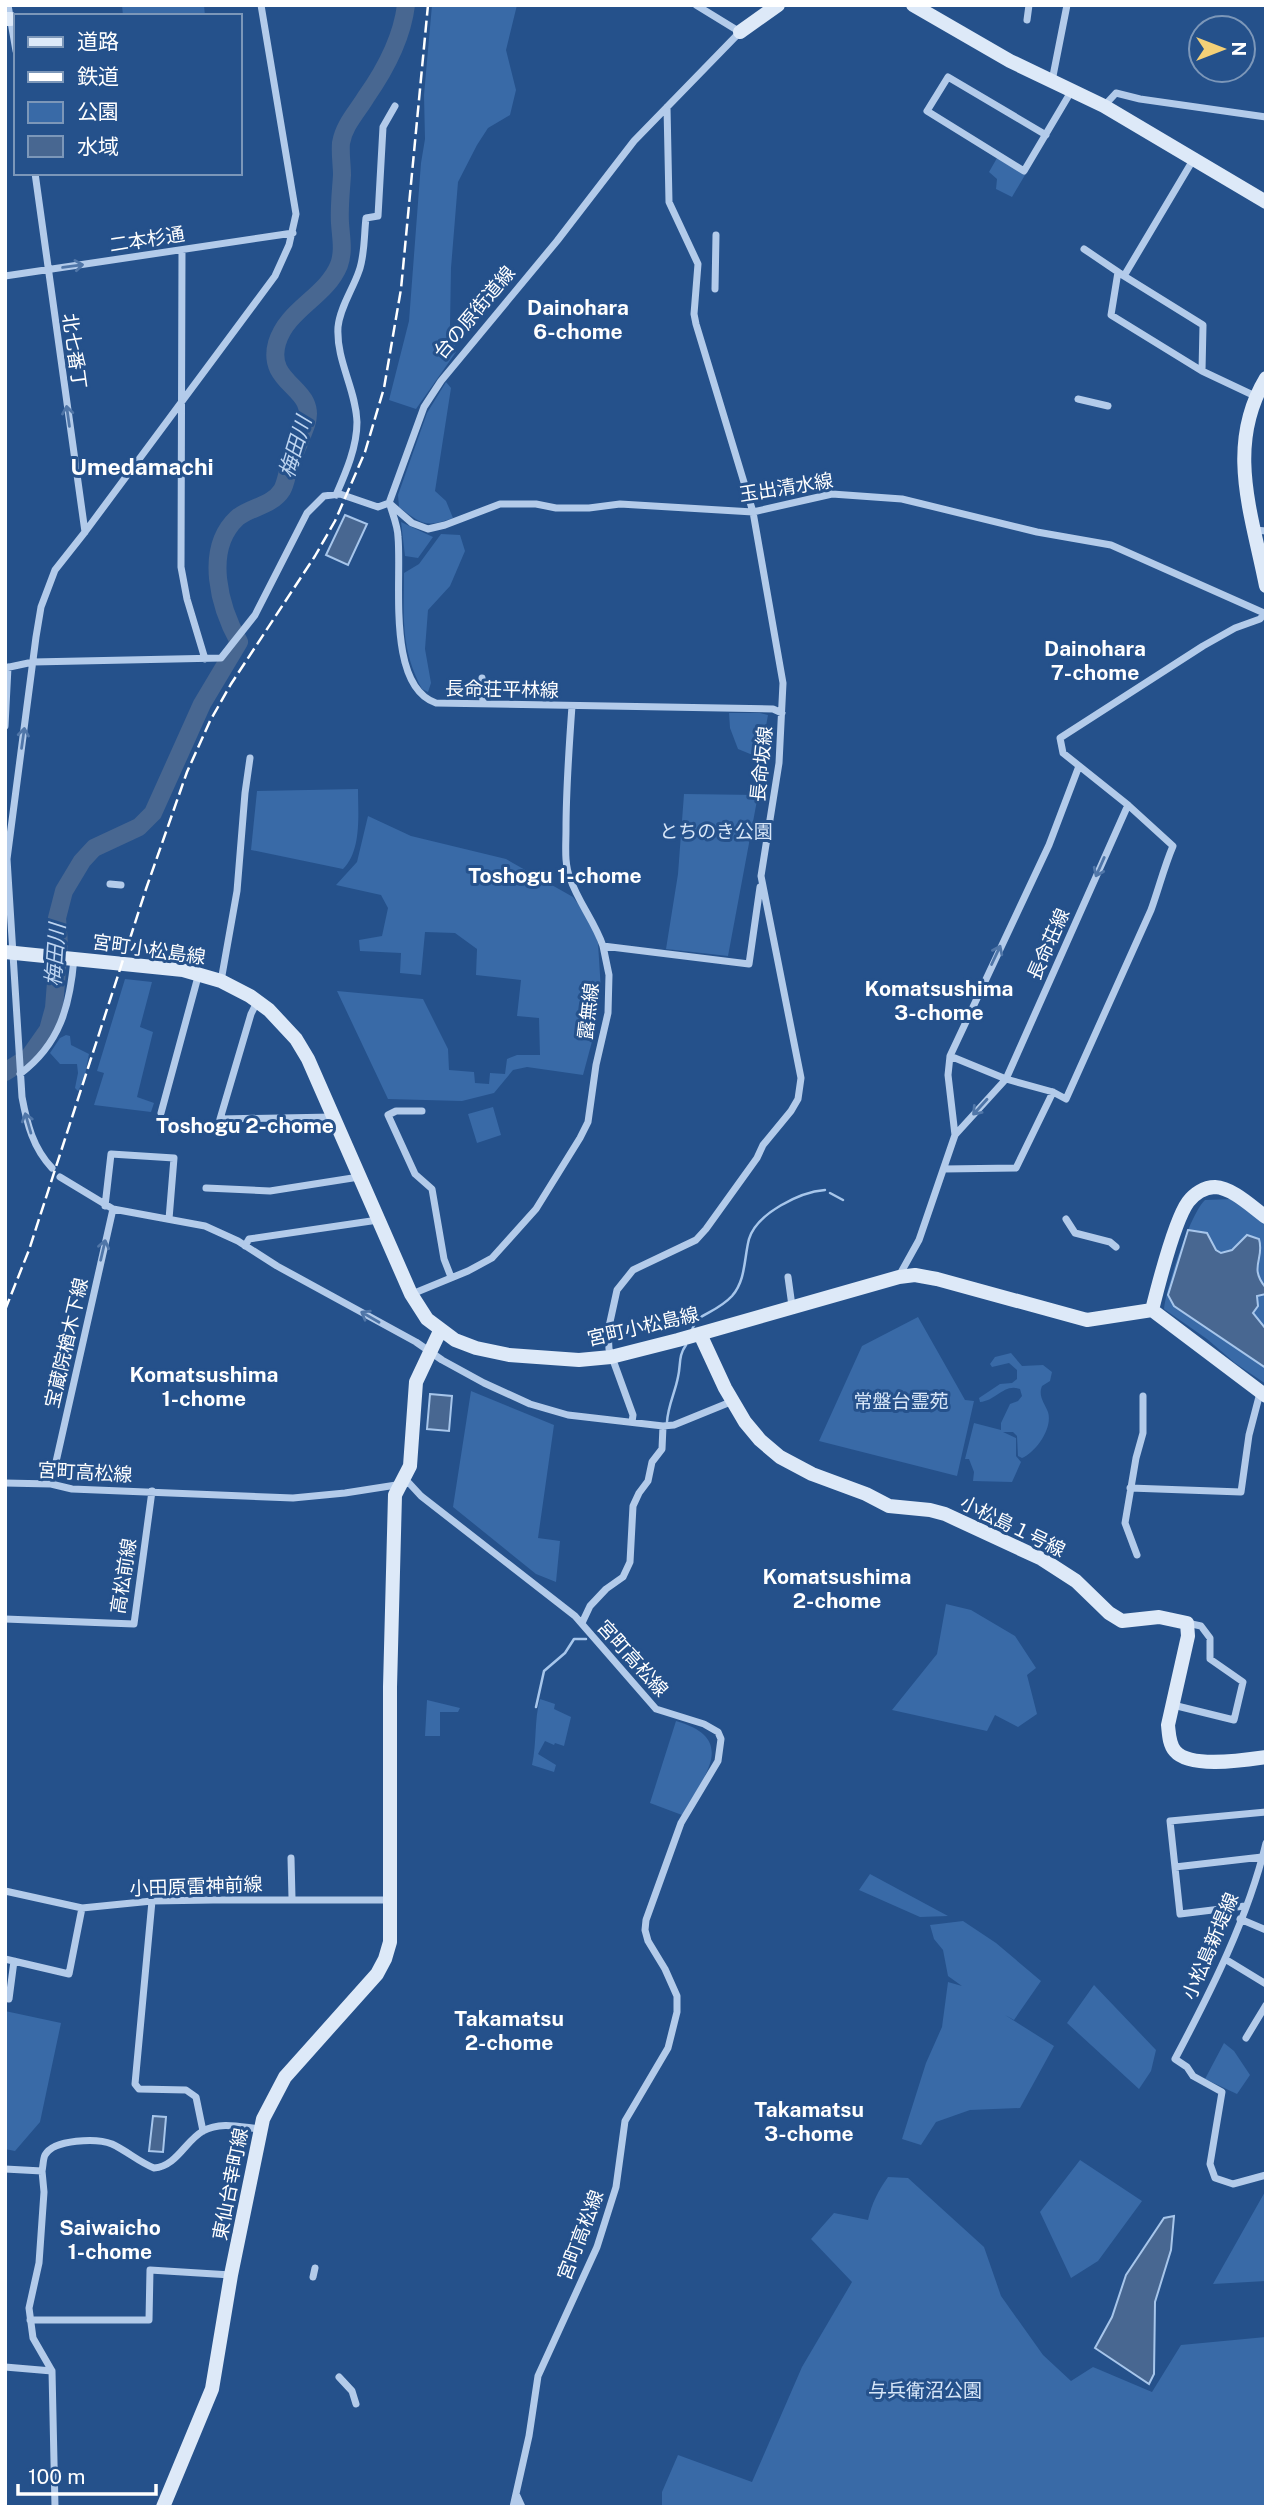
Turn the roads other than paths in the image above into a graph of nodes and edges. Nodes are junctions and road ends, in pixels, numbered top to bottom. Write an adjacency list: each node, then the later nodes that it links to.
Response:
1 (261, 5): 21 (street)
2 (696, 5): 9 (street)
3 (778, 5): 9 (street, 台の原街道線)
4 (913, 5): 11 (street)
5 (1029, 5): 8 (street)
6 (1067, 5): 11 (street)
7 (8, 14): 10 (street)
8 (1027, 20)
9 (740, 32): 15 (street, 台の原街道線)
10 (14, 42)
11 (1052, 81): 12 (street)
12 (1072, 90): 14 (street); 17 (street)
13 (395, 106): 37 (street)
14 (1104, 106): 16 (street); 18 (street)
15 (667, 107): 25 (street, 長命坂線); 38 (street, 台の原街道線)
16 (1266, 117)
17 (1046, 135): 17 (street)
18 (1194, 159): 20 (street); 28 (street)
19 (35, 175): 27 (street, 北七番丁)
20 (1266, 202)
21 (293, 233): 24 (street, 二本杉通); 35 (street)
22 (716, 235): 26 (street)
23 (1084, 248): 28 (street)
24 (182, 250): 27 (street, 二本杉通, one-way to 24); 35 (street)
25 (698, 264): 26 (street); 39 (street, 長命坂線)
26 (715, 265): 30 (street)
27 (49, 270): 29 (street, 二本杉通); 41 (street, 北七番丁, one-way to 27)
28 (1121, 274): 31 (street); 31 (street)
29 (5, 276)
30 (715, 289)
31 (1202, 371): 33 (street)
32 (1266, 378): 33 (street)
33 (1255, 396): 40 (street)
34 (1078, 399): 36 (street)
35 (183, 401): 41 (street); 44 (street)
36 (1108, 406)
37 (336, 495): 38 (street); 44 (street)
38 (389, 503): 39 (street, 玉出清水線); 48 (street, 長命荘平林線)
39 (753, 512): 43 (street, 玉出清水線); 50 (street, 長命坂線)
40 (1260, 531): 42 (street)
41 (85, 532): 45 (street)
42 (1266, 586)
43 (1265, 612): 53 (street)
44 (205, 659): 45 (street)
45 (33, 662): 46 (street); 59 (street, one-way to 45)
46 (7, 667): 51 (street)
47 (482, 678): 48 (street)
48 (482, 704): 49 (street, 長命荘平林線)
49 (572, 706): 50 (street, 長命荘平林線); 58 (street, 露無線)
50 (782, 713): 55 (street, 長命坂線)
51 (5, 726)
52 (250, 758): 62 (street)
53 (1079, 766): 54 (street); 64 (street, one-way to 53)
54 (1128, 805): 66 (street, 長命荘線, one-way to 66); 67 (street)
55 (761, 876): 58 (street); 94 (street, 長命坂線)
56 (110, 884): 57 (street)
57 (121, 885)
58 (603, 946): 85 (street, 露無線)
59 (8, 952): 60 (street, 宮町小松島線); 65 (street)
60 (73, 958): 61 (street, 宮町小松島線); 65 (street)
61 (199, 973): 62 (street, 宮町小松島線); 69 (street)
62 (221, 981): 63 (street, 宮町小松島線)
63 (257, 1001): 70 (street, 宮町小松島線); 70 (street)
64 (950, 1056): 66 (street); 71 (street)
65 (20, 1073): 72 (street, one-way to 65)
66 (1006, 1079): 67 (street); 71 (street, 長命荘線, one-way to 71)
67 (1053, 1092): 73 (street)
68 (422, 1111): 85 (street)
69 (161, 1113)
70 (334, 1117): 75 (street, 宮町小松島線)
71 (955, 1135): 73 (street, 長命荘線)
72 (52, 1168)
73 (944, 1169): 87 (street, 長命荘線)
74 (60, 1177): 77 (street)
75 (359, 1177): 76 (street); 82 (street, 宮町小松島線)
76 (206, 1188)
77 (105, 1206): 78 (street); 80 (street)
78 (113, 1209): 80 (street); 101 (street, 宝蔵院楢木下線, one-way to 78)
79 (1266, 1217): 90 (street)
80 (169, 1219): 83 (street)
81 (1066, 1219): 84 (street)
82 (378, 1220): 83 (street); 88 (street, 宮町小松島線)
83 (245, 1246): 93 (street, one-way to 83)
84 (1116, 1247)
85 (451, 1276): 88 (street, 露無線)
86 (788, 1277): 89 (street)
87 (899, 1277): 89 (street, 宮町小松島線); 90 (street, 宮町小松島線)
88 (411, 1294): 91 (street, 宮町小松島線)
89 (792, 1306): 92 (street, 宮町小松島線)
90 (1152, 1310): 95 (street)
91 (440, 1331): 93 (street, 東仙台幸町線); 94 (street, 宮町小松島線)
92 (701, 1334): 94 (street, 宮町小松島線); 97 (street, 小松島１号線)
93 (429, 1352): 98 (street); 102 (street, 東仙台幸町線)
94 (611, 1357): 98 (street, 長命坂線)
95 (1263, 1395): 103 (street)
96 (1143, 1396): 103 (street)
97 (733, 1401): 99 (street); 108 (street, 小松島１号線)
98 (632, 1422): 99 (street)
99 (663, 1426): 107 (street)
100 (5, 1483): 101 (street, 宮町高松線)
101 (51, 1484): 104 (street, 宮町高松線)
102 (401, 1484): 104 (street, 宮町高松線); 107 (street, 宮町高松線); 118 (street, 東仙台幸町線)
103 (1130, 1488): 105 (street)
104 (152, 1491): 106 (street, 高松前線)
105 (1137, 1555)
106 (5, 1619)
107 (582, 1623): 141 (street, 宮町高松線)
108 (1187, 1623): 109 (street); 109 (street)
109 (1173, 1705): 110 (street)
110 (1266, 1757)
111 (1266, 1812): 115 (street)
112 (1266, 1843): 114 (street, 小松島新堤線)
113 (291, 1857): 117 (street)
114 (1262, 1857): 115 (street); 120 (street, 小松島新堤線)
115 (1175, 1867): 120 (street)
116 (5, 1891): 121 (street, 小田原雷神前線)
117 (292, 1898): 118 (street, 小田原雷神前線); 119 (street, 小田原雷神前線)
118 (390, 1900): 130 (street, 東仙台幸町線)
119 (152, 1901): 121 (street, 小田原雷神前線); 131 (street)
120 (1245, 1906): 122 (street, 小松島新堤線)
121 (82, 1908): 125 (street)
122 (1240, 1919): 123 (street); 124 (street, 小松島新堤線)
123 (1266, 1930)
124 (1225, 1959): 126 (street); 134 (street, 小松島新堤線)
125 (9, 1960): 127 (street)
126 (1266, 1984)
127 (5, 1998)
128 (1266, 2005): 129 (street)
129 (1246, 2038)
130 (259, 2129): 131 (street); 135 (street, 東仙台幸町線)
131 (203, 2131): 133 (street)
132 (5, 2169): 133 (street)
133 (42, 2171): 136 (street)
134 (1266, 2175)
135 (231, 2275): 136 (street); 143 (street, 東仙台幸町線)
136 (30, 2320): 138 (street)
137 (5, 2367): 138 (street)
138 (52, 2371): 142 (street)
139 (339, 2377): 140 (street)
140 (356, 2404)
141 (517, 2496): 144 (street); 145 (street)
142 (55, 2507)
143 (163, 2507)
144 (513, 2507)
145 (522, 2507)

